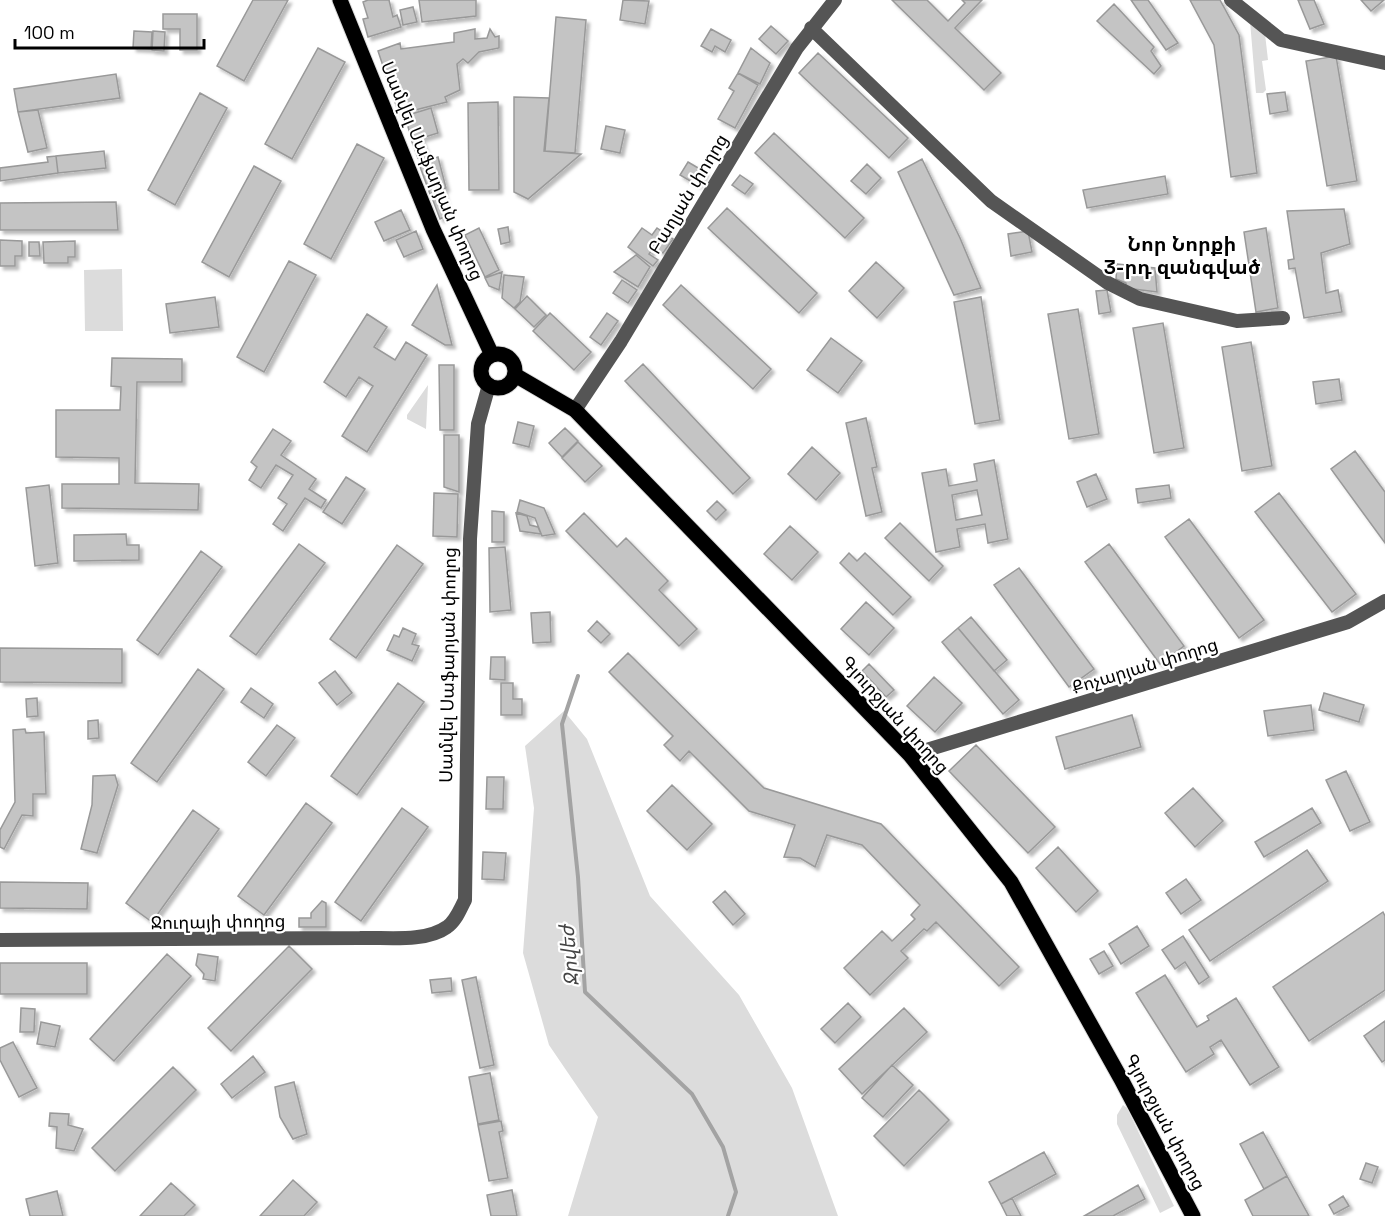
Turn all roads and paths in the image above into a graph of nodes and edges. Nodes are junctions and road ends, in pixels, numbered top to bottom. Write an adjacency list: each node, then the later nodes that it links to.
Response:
1 (340, 0): 7 (main road, Սամվել Սաֆարյան փողոց)
2 (835, 0): 4 (street, Բաղյան փողոց)
3 (1231, 0): 5 (street)
4 (811, 28): 6 (street); 10 (street, Բաղյան փողոց)
5 (1385, 63)
6 (1282, 318)
7 (492, 355): 8 (main road); 9 (main road)
8 (515, 375): 9 (main road); 10 (main road, Գյուրջյան փողոց)
9 (489, 386): 13 (street, Սամվել Սաֆարյան փողոց)
10 (575, 410): 12 (main road, Գյուրջյան փողոց)
11 (1385, 601): 12 (street, Քոչարյան փողոց)
12 (910, 755): 15 (main road, Գյուրջյան փողոց)
13 (435, 933): 14 (street, Ջուղայի փողոց)
14 (0, 940)
15 (1192, 1216)

